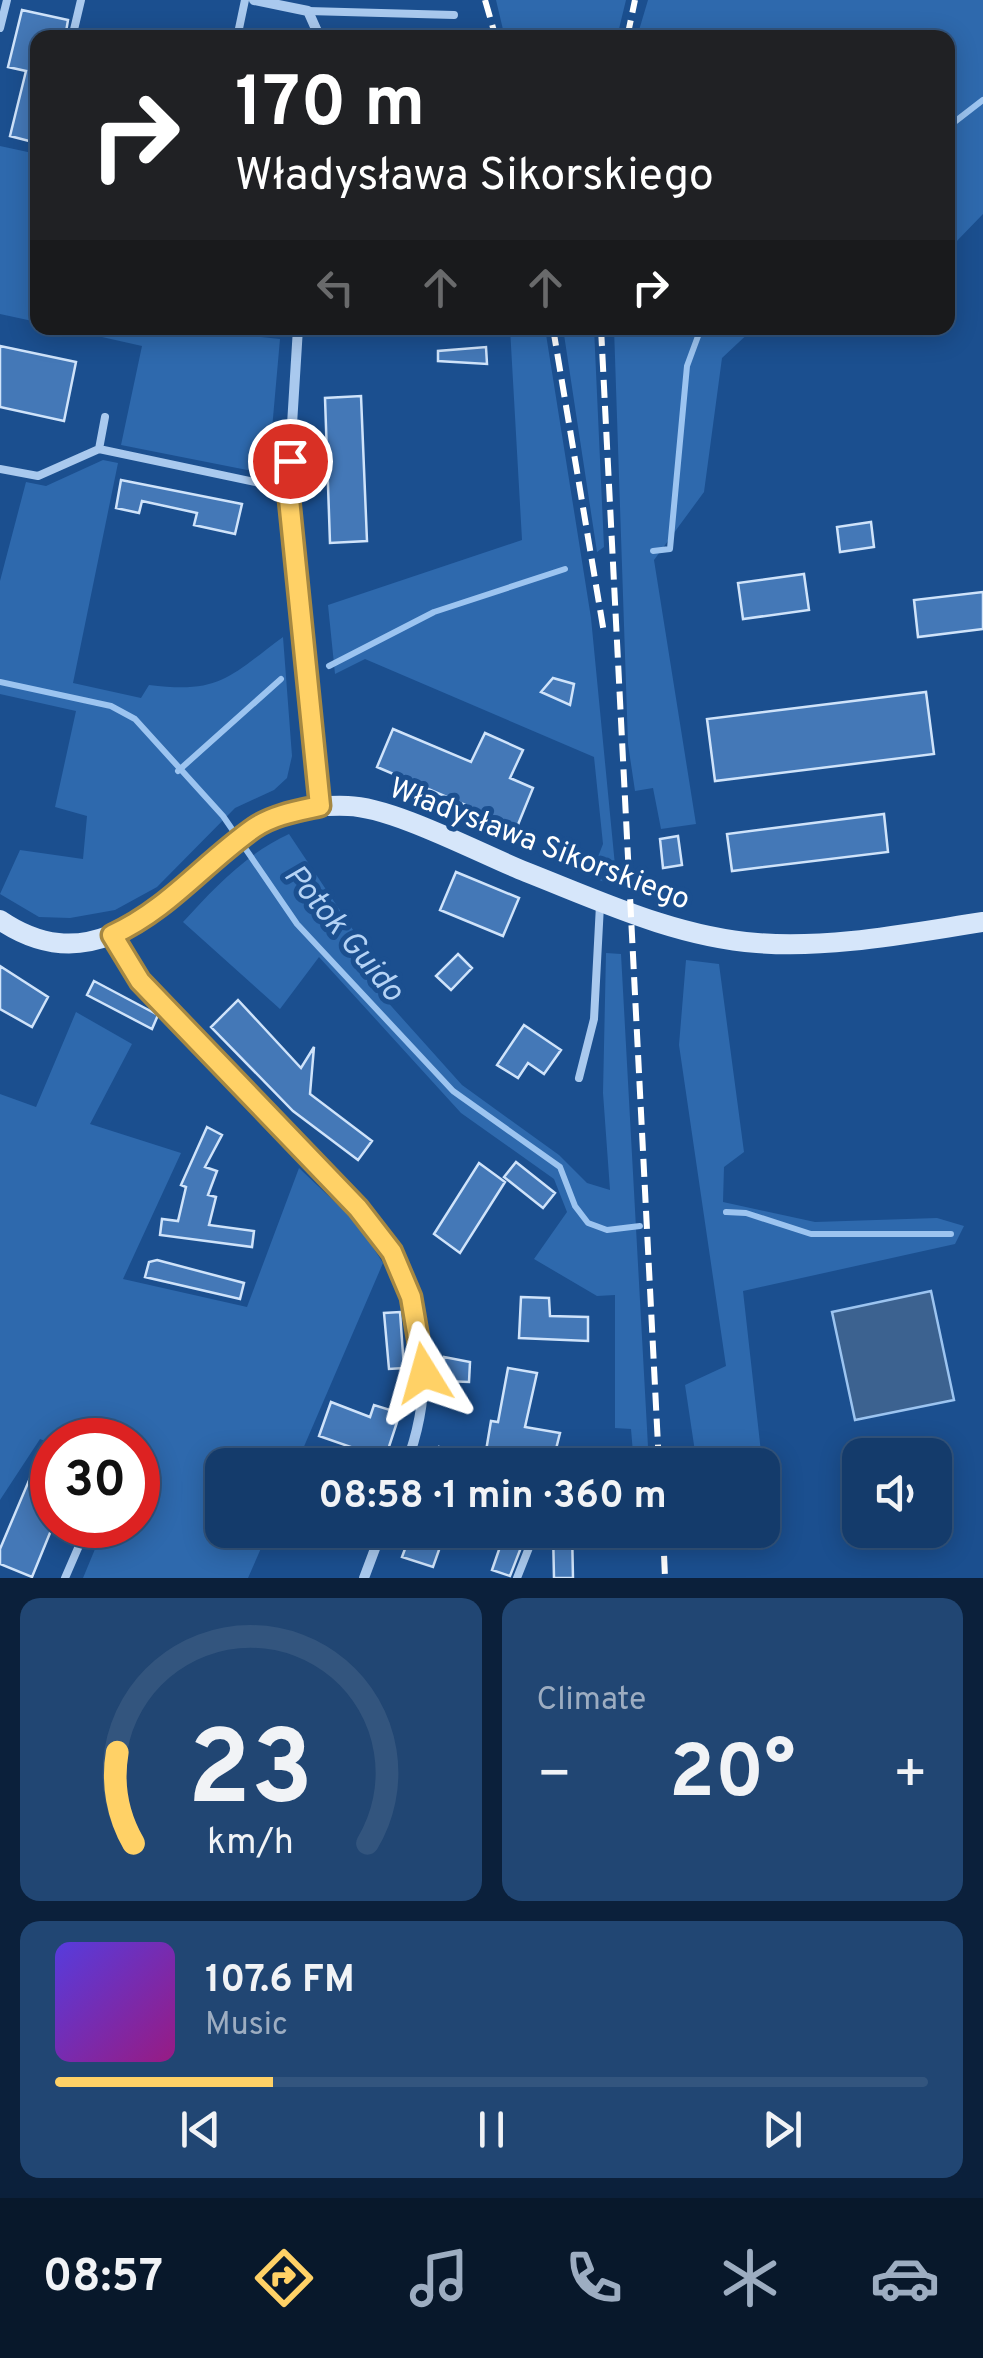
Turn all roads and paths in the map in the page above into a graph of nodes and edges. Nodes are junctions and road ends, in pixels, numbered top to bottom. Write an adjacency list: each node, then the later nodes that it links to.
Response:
1 (7, 0): 7 (lane)
2 (81, 0): 8 (lane)
3 (245, 0): 9 (lane)
4 (254, 0): 5 (street)
5 (308, 11): 6 (lane); 10 (street)
6 (454, 14)
7 (0, 28)
8 (74, 30)
9 (239, 30)
10 (316, 30)
11 (298, 335): 15 (street)
12 (105, 417): 13 (lane)
13 (99, 449): 14 (lane); 15 (lane)
14 (0, 469)
15 (288, 489): 16 (street)
16 (320, 806): 17 (street, Władysława Sikorskiego); 20 (street, Władysława Sikorskiego)
17 (600, 902): 19 (street, Władysława Sikorskiego); 21 (lane)
18 (0, 920): 20 (street, Władysława Sikorskiego)
19 (983, 922)
20 (112, 935): 22 (street)
21 (579, 1078)
22 (411, 1448)
23 (78, 1548): 26 (lane)
24 (375, 1548): 27 (street)
25 (529, 1548): 28 (lane)
26 (65, 1578)
27 (364, 1578)
28 (517, 1578)

